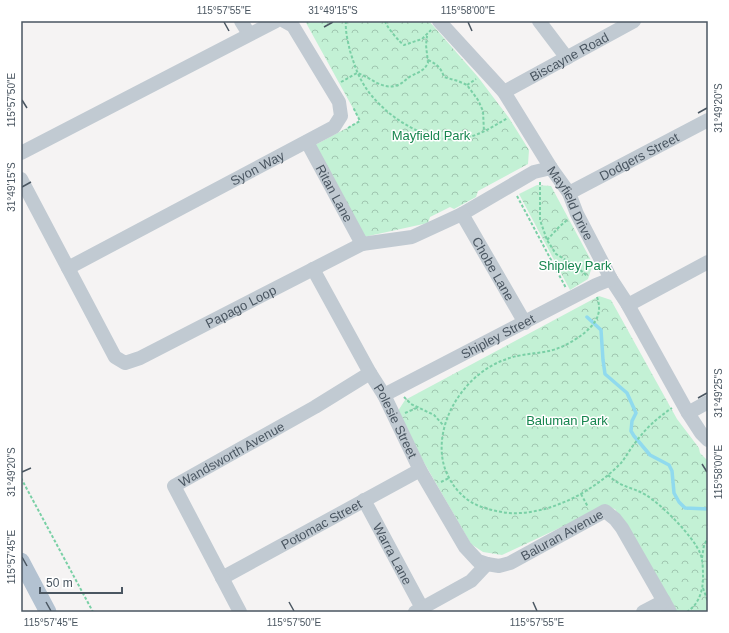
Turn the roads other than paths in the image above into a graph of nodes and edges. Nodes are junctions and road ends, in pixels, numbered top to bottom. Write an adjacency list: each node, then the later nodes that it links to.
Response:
1 (242, 21): 7 (street)
2 (276, 21): 7 (street)
3 (284, 21): 11 (street, Syon Way)
4 (539, 21): 8 (street)
5 (634, 21): 8 (street, Biscayne Road)
6 (436, 23): 9 (street, Mayfield Drive)
7 (249, 34): 12 (street)
8 (567, 58): 9 (street, Biscayne Road)
9 (504, 92): 13 (street, Mayfield Drive)
10 (708, 120): 15 (street, Dodgers Street)
11 (307, 142): 17 (street, Ritan Lane); 19 (street, Syon Way)
12 (21, 152)
13 (551, 168): 15 (street, Mayfield Drive); 16 (street, Papago Loop)
14 (21, 179): 19 (street, Papago Loop)
15 (569, 193): 21 (street, Mayfield Drive)
16 (462, 214): 17 (street, Papago Loop); 23 (street, Chobe Lane)
17 (362, 244): 20 (street, Papago Loop)
18 (708, 262): 22 (street)
19 (68, 268): 20 (street, Papago Loop)
20 (314, 269): 24 (street, Polesie Street)
21 (611, 279): 22 (street, Mayfield Drive); 23 (street, Shipley Street)
22 (628, 305): 27 (street, Mayfield Drive)
23 (525, 323): 25 (street, Shipley Street)
24 (370, 373): 25 (street, Polesie Street); 33 (street, Wandsworth Avenue)
25 (384, 395): 29 (street, Polesie Street)
26 (708, 402): 27 (street)
27 (688, 413): 28 (street, Mayfield Drive)
28 (708, 440)
29 (420, 470): 30 (street, Potomac Street); 32 (street, Polesie Street)
30 (364, 500): 33 (street, Potomac Street); 35 (street, Warra Lane)
31 (21, 561): 36 (main road)
32 (487, 564): 34 (street, Baluran Avenue); 35 (street)
33 (222, 578): 37 (street, Wandsworth Avenue)
34 (667, 606): 38 (street)
35 (419, 610)
36 (48, 612)
37 (240, 612)
38 (643, 612)

